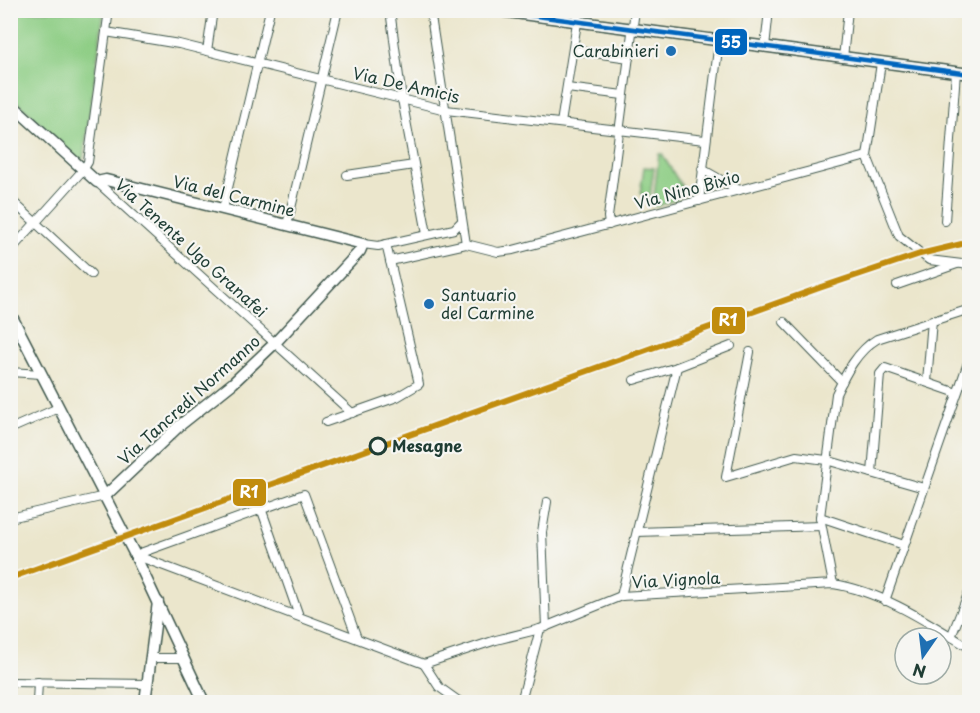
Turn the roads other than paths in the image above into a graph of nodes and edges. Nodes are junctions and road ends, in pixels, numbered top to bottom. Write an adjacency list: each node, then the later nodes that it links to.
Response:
1 (109, 10): 14 (street)
2 (213, 10): 18 (street)
3 (270, 10): 22 (street)
4 (338, 10): 25 (street)
5 (390, 10): 28 (street)
6 (430, 10): 30 (street)
7 (492, 10): 11 (main road)
8 (635, 10): 13 (street)
9 (769, 10): 16 (street)
10 (848, 10): 20 (street)
11 (535, 13): 12 (main road)
12 (578, 16): 13 (main road); 17 (street)
13 (632, 29): 15 (main road); 19 (street)
14 (106, 32): 18 (street, Via De Amicis); 37 (street)
15 (719, 41): 16 (main road); 33 (street)
16 (765, 47): 20 (main road)
17 (573, 50): 19 (street); 26 (street)
18 (207, 51): 22 (street, Via De Amicis)
19 (628, 57): 27 (street)
20 (843, 58): 21 (main road)
21 (881, 63): 23 (main road); 34 (street)
22 (258, 64): 25 (street, Via De Amicis); 43 (street)
23 (956, 72): 24 (main road); 44 (street)
24 (969, 74)
25 (322, 80): 28 (street, Via De Amicis); 47 (street)
26 (567, 88): 27 (street); 31 (street)
27 (623, 95): 32 (street)
28 (402, 99): 30 (street, Via De Amicis); 35 (street)
29 (10, 103): 37 (main road, Via Tenente Ugo Granafei)
30 (446, 110): 31 (street, Via De Amicis); 46 (street)
31 (561, 123): 32 (street, Via De Amicis)
32 (619, 130): 33 (street, Via De Amicis); 48 (street)
33 (705, 140): 36 (street)
34 (867, 156): 40 (street, Via Nino Bixio); 55 (street)
35 (414, 165): 38 (street); 49 (street)
36 (702, 169): 40 (street); 42 (street)
37 (83, 170): 39 (main road, Via Tenente Ugo Granafei); 45 (street)
38 (347, 175)
39 (97, 182): 43 (main road, Via del Carmine); 63 (street, Via Tenente Ugo Granafei)
40 (739, 190): 42 (street, Via Nino Bixio)
41 (10, 199): 45 (street)
42 (699, 201): 48 (street, Via Nino Bixio)
43 (223, 209): 47 (main road, Via del Carmine)
44 (945, 220)
45 (36, 222): 53 (street); 57 (street)
46 (460, 222): 49 (street); 52 (street)
47 (287, 225): 50 (main road, Via del Carmine)
48 (609, 225): 52 (street, Via Nino Bixio)
49 (427, 234): 51 (street)
50 (363, 244): 51 (street); 63 (main road, Via Tancredi Normanno)
51 (386, 244): 54 (street)
52 (466, 244): 54 (street)
53 (10, 251)
54 (390, 261): 75 (street)
55 (958, 264): 56 (street); 58 (street)
56 (969, 265)
57 (91, 274)
58 (897, 285)
59 (969, 309): 61 (street)
60 (10, 314): 69 (main road)
61 (932, 320): 71 (street); 72 (street)
62 (784, 322): 71 (street)
63 (274, 344): 75 (street, Via Tenente Ugo Granafei); 81 (main road, Via Tancredi Normanno)
64 (731, 346): 67 (street)
65 (750, 352): 78 (street)
66 (969, 357): 73 (street)
67 (677, 366): 70 (street); 87 (street)
68 (10, 372): 69 (street)
69 (41, 374): 74 (main road)
70 (634, 380)
71 (842, 382): 78 (street)
72 (927, 382): 73 (street); 79 (street)
73 (957, 393): 80 (street)
74 (58, 408): 77 (street); 81 (main road)
75 (352, 413): 76 (street)
76 (326, 422)
77 (10, 429)
78 (826, 460): 79 (street); 84 (street)
79 (872, 473): 80 (street)
80 (924, 488): 88 (street)
81 (105, 496): 85 (street); 89 (main road)
82 (547, 502): 97 (street)
83 (261, 508): 89 (street); 95 (street); 99 (street)
84 (820, 517): 86 (street); 88 (street)
85 (10, 518)
86 (821, 526): 87 (street); 90 (street)
87 (637, 532): 92 (street)
88 (904, 545): 93 (street)
89 (135, 555): 94 (main road); 95 (street)
90 (833, 584): 92 (street, Via Vignola); 93 (street, Via Vignola)
91 (969, 589): 98 (street)
92 (621, 596): 97 (street, Via Vignola)
93 (885, 601): 96 (street, Via Vignola)
94 (158, 602): 102 (main road); 103 (main road)
95 (299, 616): 99 (street)
96 (931, 626)
97 (543, 628): 104 (street, Via Vignola); 112 (street)
98 (953, 632)
99 (357, 638): 104 (street)
100 (953, 638): 101 (street, Via Vignola)
101 (969, 648)
102 (152, 658): 103 (street); 107 (main road)
103 (184, 658): 110 (main road)
104 (424, 664): 111 (street)
105 (10, 682): 106 (street)
106 (38, 682): 107 (street); 108 (street)
107 (148, 684): 109 (main road)
108 (38, 702)
109 (145, 702)
110 (204, 702)
111 (460, 702)
112 (521, 702)

